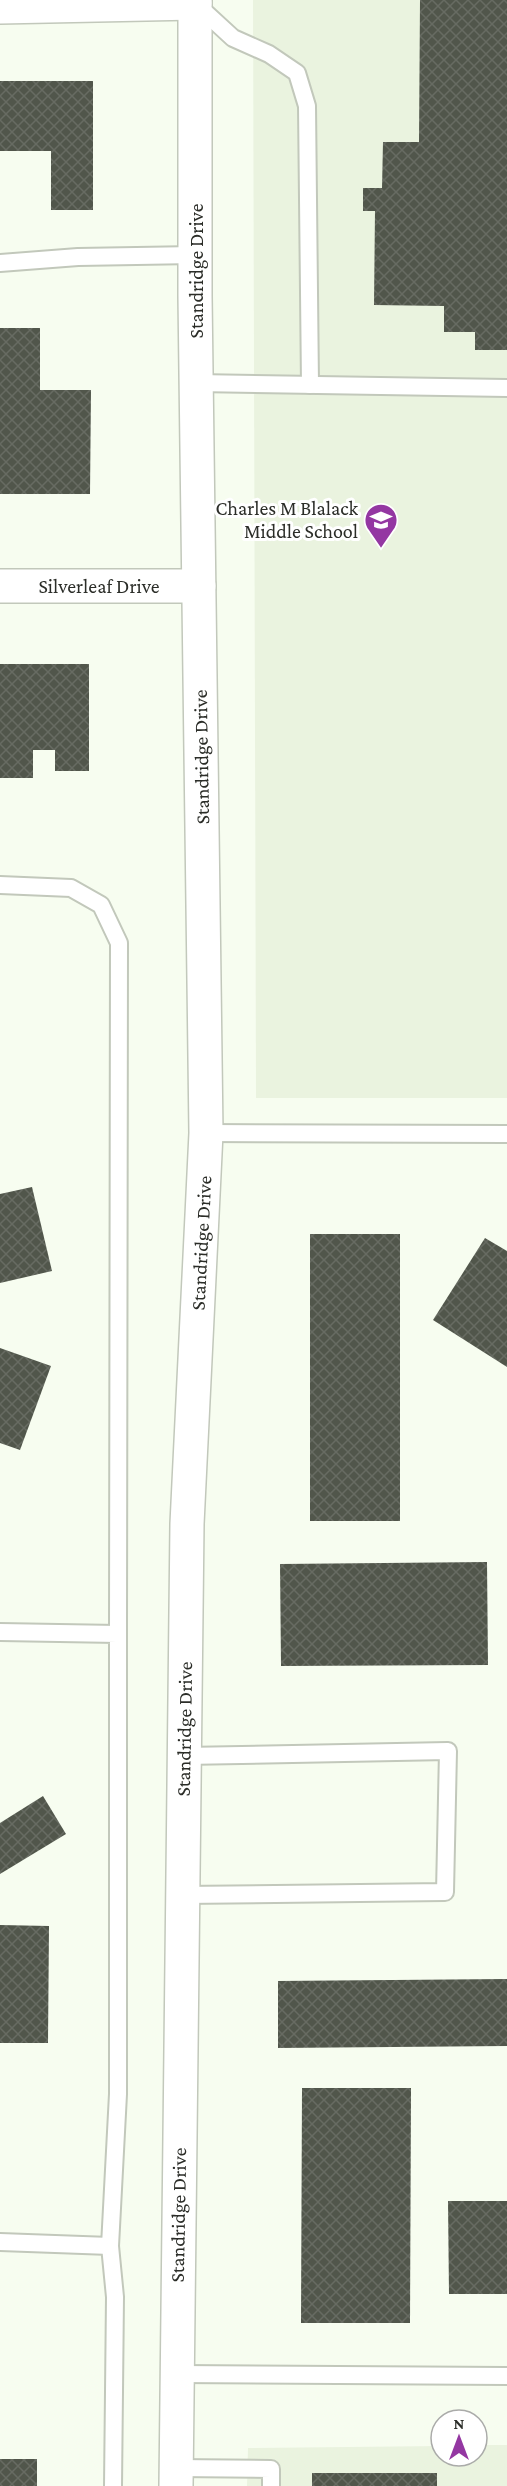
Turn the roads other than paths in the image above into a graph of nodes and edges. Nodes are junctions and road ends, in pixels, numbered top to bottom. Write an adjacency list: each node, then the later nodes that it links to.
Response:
1 (195, 2): 2 (street); 3 (street, Standridge Drive); 6 (lane)
2 (0, 7)
3 (195, 255): 4 (lane); 5 (street, Standridge Drive)
4 (0, 263)
5 (196, 383): 6 (lane); 9 (street, Standridge Drive)
6 (310, 385): 7 (lane)
7 (507, 388)
8 (0, 586): 9 (street, Silverleaf Drive)
9 (199, 586): 11 (street, Standridge Drive)
10 (0, 885): 14 (lane)
11 (206, 1133): 12 (lane); 15 (street, Standridge Drive)
12 (507, 1134)
13 (0, 1632): 14 (lane)
14 (118, 1634): 18 (lane)
15 (184, 1756): 16 (street, Standridge Drive); 16 (lane)
16 (182, 1895): 19 (street, Standridge Drive)
17 (0, 2242): 18 (lane)
18 (110, 2246): 22 (lane)
19 (177, 2374): 20 (lane); 21 (street, Standridge Drive)
20 (507, 2376)
21 (176, 2477): 23 (lane)
22 (113, 2486)
23 (271, 2486)

